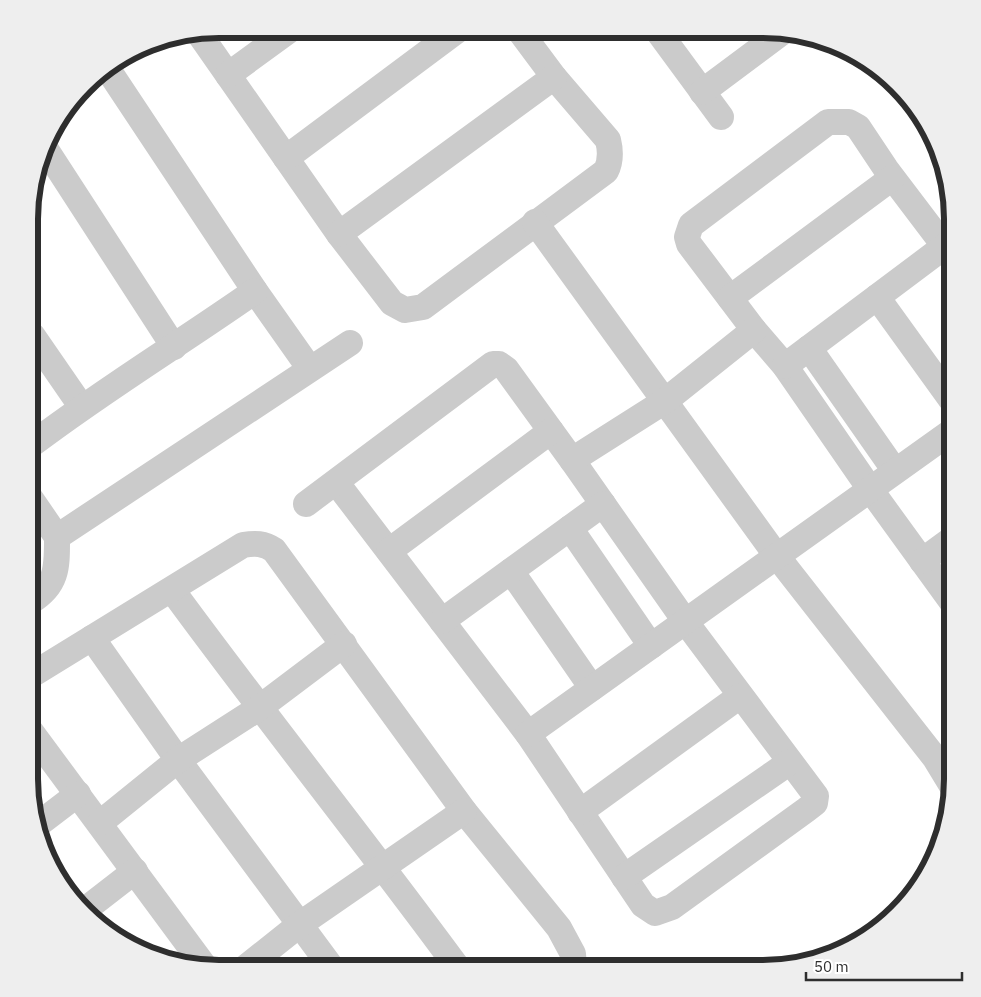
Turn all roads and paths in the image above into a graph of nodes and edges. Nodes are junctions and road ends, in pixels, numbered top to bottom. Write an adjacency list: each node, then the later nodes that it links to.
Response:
1 (202, 38): 8 (street)
2 (279, 38): 8 (street)
3 (447, 38): 13 (street)
4 (525, 38): 9 (street)
5 (662, 38): 10 (street)
6 (774, 38): 10 (street)
7 (110, 73): 19 (street)
8 (228, 75): 13 (street)
9 (554, 77): 15 (street); 16 (street)
10 (702, 92): 11 (street)
11 (721, 117)
12 (49, 154): 25 (street)
13 (286, 158): 16 (street)
14 (892, 178): 17 (street); 21 (street); 21 (street)
15 (535, 222): 16 (street); 30 (street)
16 (339, 234)
17 (944, 246)
18 (944, 254): 20 (street)
19 (255, 291): 25 (street); 28 (street)
20 (877, 297): 26 (street); 29 (street)
21 (730, 298): 22 (street)
22 (754, 330): 27 (street); 30 (street)
23 (350, 343): 28 (street)
24 (38, 344): 31 (street)
25 (174, 348): 31 (street)
26 (809, 348): 27 (street); 36 (street)
27 (785, 366): 38 (street)
28 (310, 369): 43 (street)
29 (944, 390)
30 (665, 401): 35 (street); 46 (street)
31 (81, 406): 34 (street)
32 (551, 431): 35 (street); 37 (street); 45 (street)
33 (944, 437): 36 (street)
34 (38, 440)
35 (572, 460): 40 (street)
36 (895, 471): 38 (street)
37 (336, 482): 39 (street); 45 (street)
38 (870, 489): 46 (street); 47 (street)
39 (306, 504)
40 (603, 504): 42 (street); 53 (street)
41 (38, 509): 43 (street)
42 (570, 528): 48 (street); 56 (street)
43 (57, 537): 51 (street)
44 (944, 545): 47 (street)
45 (389, 551): 52 (street)
46 (776, 555): 53 (street); 65 (street)
47 (922, 561): 50 (street)
48 (511, 571): 52 (street); 58 (street)
49 (172, 590): 54 (street); 55 (street); 60 (street)
50 (944, 591)
51 (38, 597)
52 (442, 621): 61 (street)
53 (685, 621): 56 (street); 59 (street)
54 (92, 638): 57 (street); 63 (street)
55 (344, 644): 60 (street); 67 (street)
56 (651, 646): 58 (street)
57 (38, 671)
58 (592, 688): 61 (street)
59 (740, 696): 64 (street); 68 (street)
60 (259, 708): 63 (street); 71 (street)
61 (528, 734): 68 (street)
62 (38, 740): 66 (street)
63 (178, 760): 70 (street); 75 (street)
64 (790, 762): 73 (street); 73 (street)
65 (944, 773)
66 (78, 794): 69 (street); 70 (street)
67 (464, 811): 71 (street); 80 (street)
68 (580, 812): 73 (street)
69 (43, 821)
70 (100, 823): 72 (street)
71 (384, 868): 75 (street); 79 (street)
72 (135, 871): 74 (street); 76 (street)
73 (624, 876)
74 (90, 906)
75 (299, 925): 77 (street); 78 (street)
76 (199, 958)
77 (255, 960)
78 (326, 960)
79 (452, 960)
80 (573, 960)

